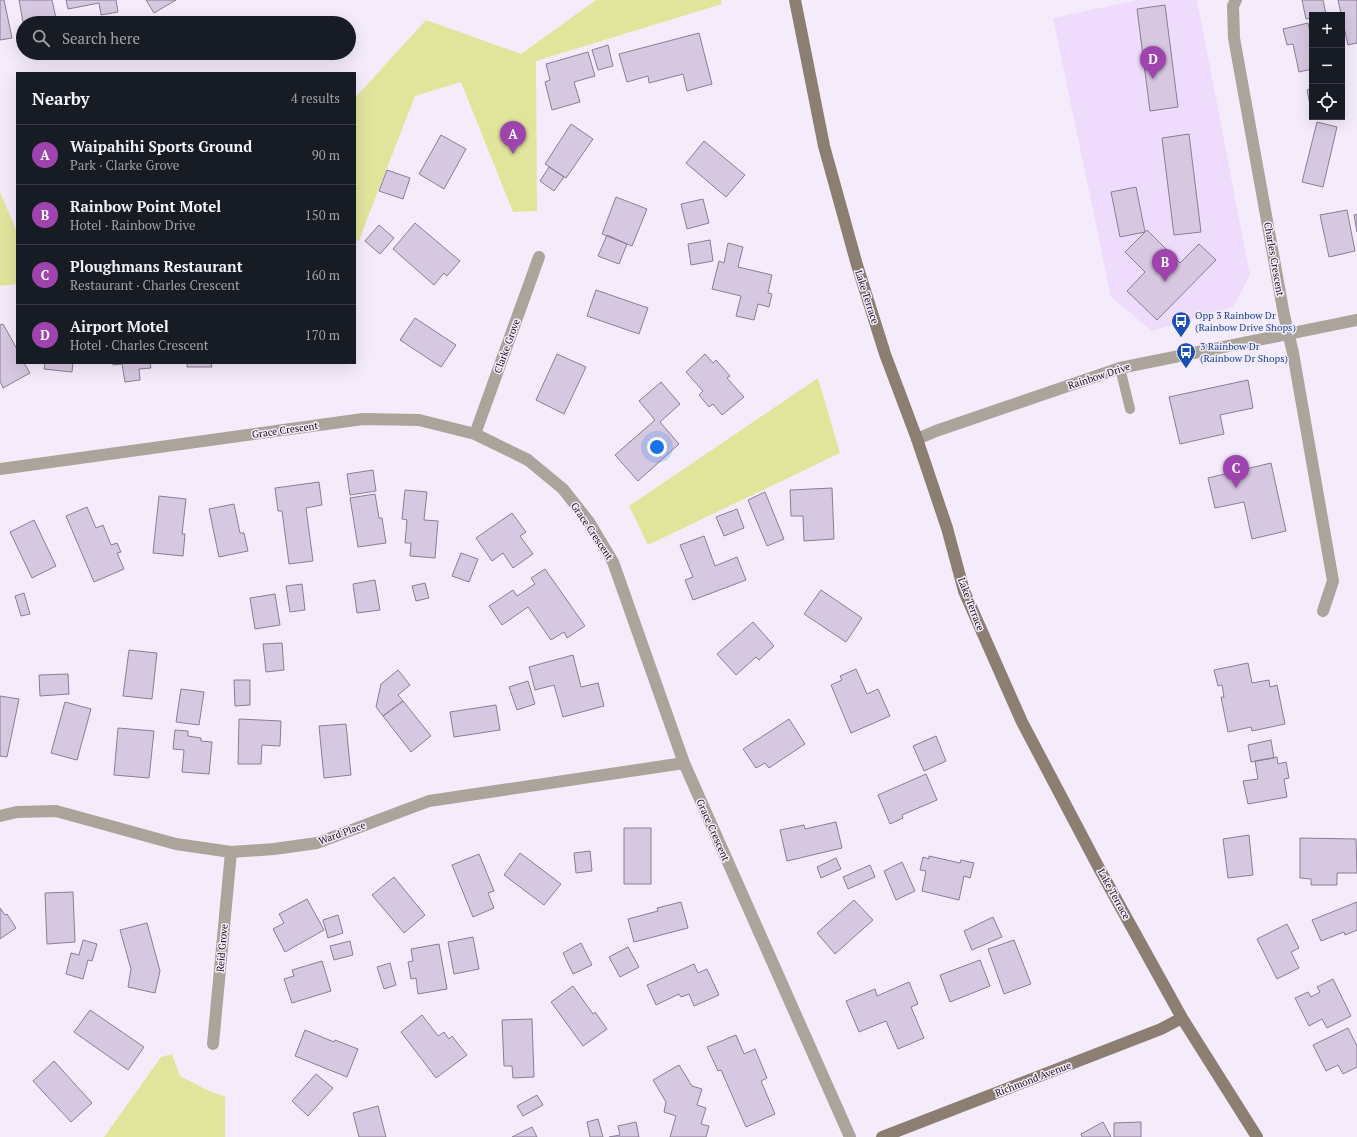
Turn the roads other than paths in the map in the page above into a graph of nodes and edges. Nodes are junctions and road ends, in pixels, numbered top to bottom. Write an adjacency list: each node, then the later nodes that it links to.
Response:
1 (795, 0): 9 (main road, Lake Terrace)
2 (1236, 0): 5 (street, Charles Crescent)
3 (540, 257): 8 (street, Clarke Grove)
4 (1357, 320): 5 (street, Rainbow Drive)
5 (1290, 334): 6 (street, Rainbow Drive); 11 (street, Charles Crescent)
6 (1120, 368): 7 (lane); 9 (street, Rainbow Drive)
7 (1130, 409)
8 (475, 434): 10 (street, Grace Crescent); 12 (street, Grace Crescent)
9 (916, 439): 15 (main road, Lake Terrace)
10 (0, 469)
11 (1323, 611)
12 (684, 763): 14 (street, Ward Place); 17 (street, Grace Crescent)
13 (0, 816): 14 (street, Ward Place)
14 (231, 852): 16 (street, Reid Grove)
15 (1182, 1018): 18 (main road, Richmond Avenue); 19 (main road, Lake Terrace)
16 (213, 1044)
17 (850, 1137)
18 (882, 1137)
19 (1257, 1137)

